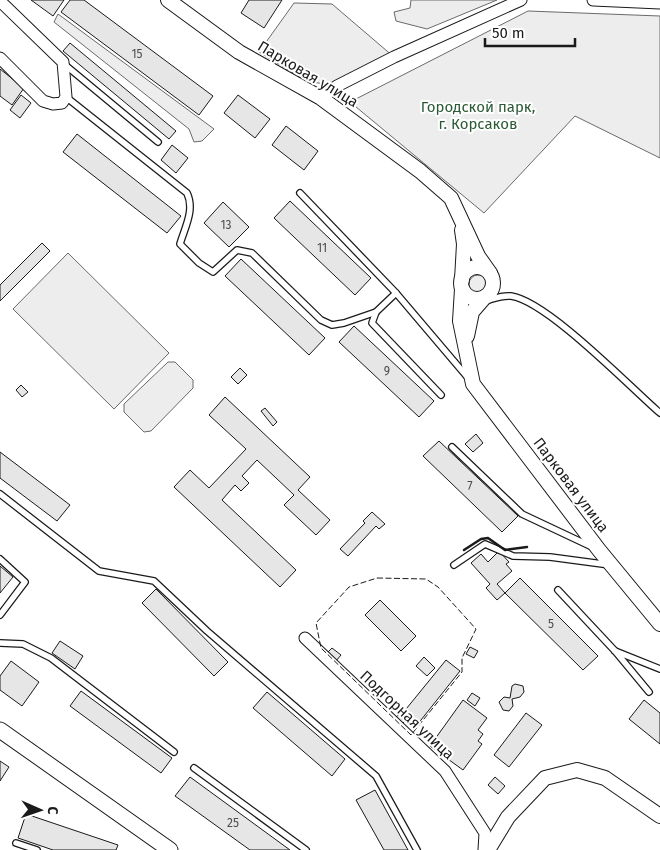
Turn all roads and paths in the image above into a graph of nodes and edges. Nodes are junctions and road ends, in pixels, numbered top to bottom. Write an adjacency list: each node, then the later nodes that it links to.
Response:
1 (0, 0): 7 (street)
2 (168, 0): 9 (street, Парковая улица)
3 (521, 0): 9 (street)
4 (593, 0): 5 (street)
5 (660, 3)
6 (0, 58): 8 (street)
7 (63, 62): 8 (street); 10 (lane)
8 (66, 96): 17 (lane)
9 (321, 98): 12 (street, Парковая улица)
10 (158, 142)
11 (300, 193): 15 (lane)
12 (451, 198): 13 (street, Парковая улица); 14 (street, Парковая улица)
13 (490, 273): 14 (street); 16 (street)
14 (462, 285): 16 (street); 18 (street, Парковая улица)
15 (396, 293): 17 (lane); 19 (lane)
16 (484, 299): 18 (street, Парковая улица); 21 (lane)
17 (376, 312): 20 (lane)
18 (467, 360): 19 (street, Парковая улица)
19 (473, 384): 24 (street, Парковая улица)
20 (441, 395)
21 (660, 413)
22 (452, 447): 24 (lane)
23 (0, 494): 44 (lane)
24 (599, 550): 27 (street, Парковая улица)
25 (0, 559): 29 (lane)
26 (454, 565): 27 (lane)
27 (614, 566): 30 (street, Парковая улица)
28 (558, 590): 33 (lane)
29 (0, 615)
30 (660, 624)
31 (305, 638): 45 (street, Подгорная улица)
32 (0, 643): 37 (lane)
33 (615, 651): 34 (lane); 35 (lane)
34 (660, 669)
35 (649, 692)
36 (0, 730): 41 (main road)
37 (174, 752)
38 (194, 768): 43 (lane)
39 (660, 816): 46 (street)
40 (16, 843): 42 (lane)
41 (163, 848)
42 (38, 850)
43 (306, 850)
44 (417, 850)
45 (484, 850)
46 (488, 850)

